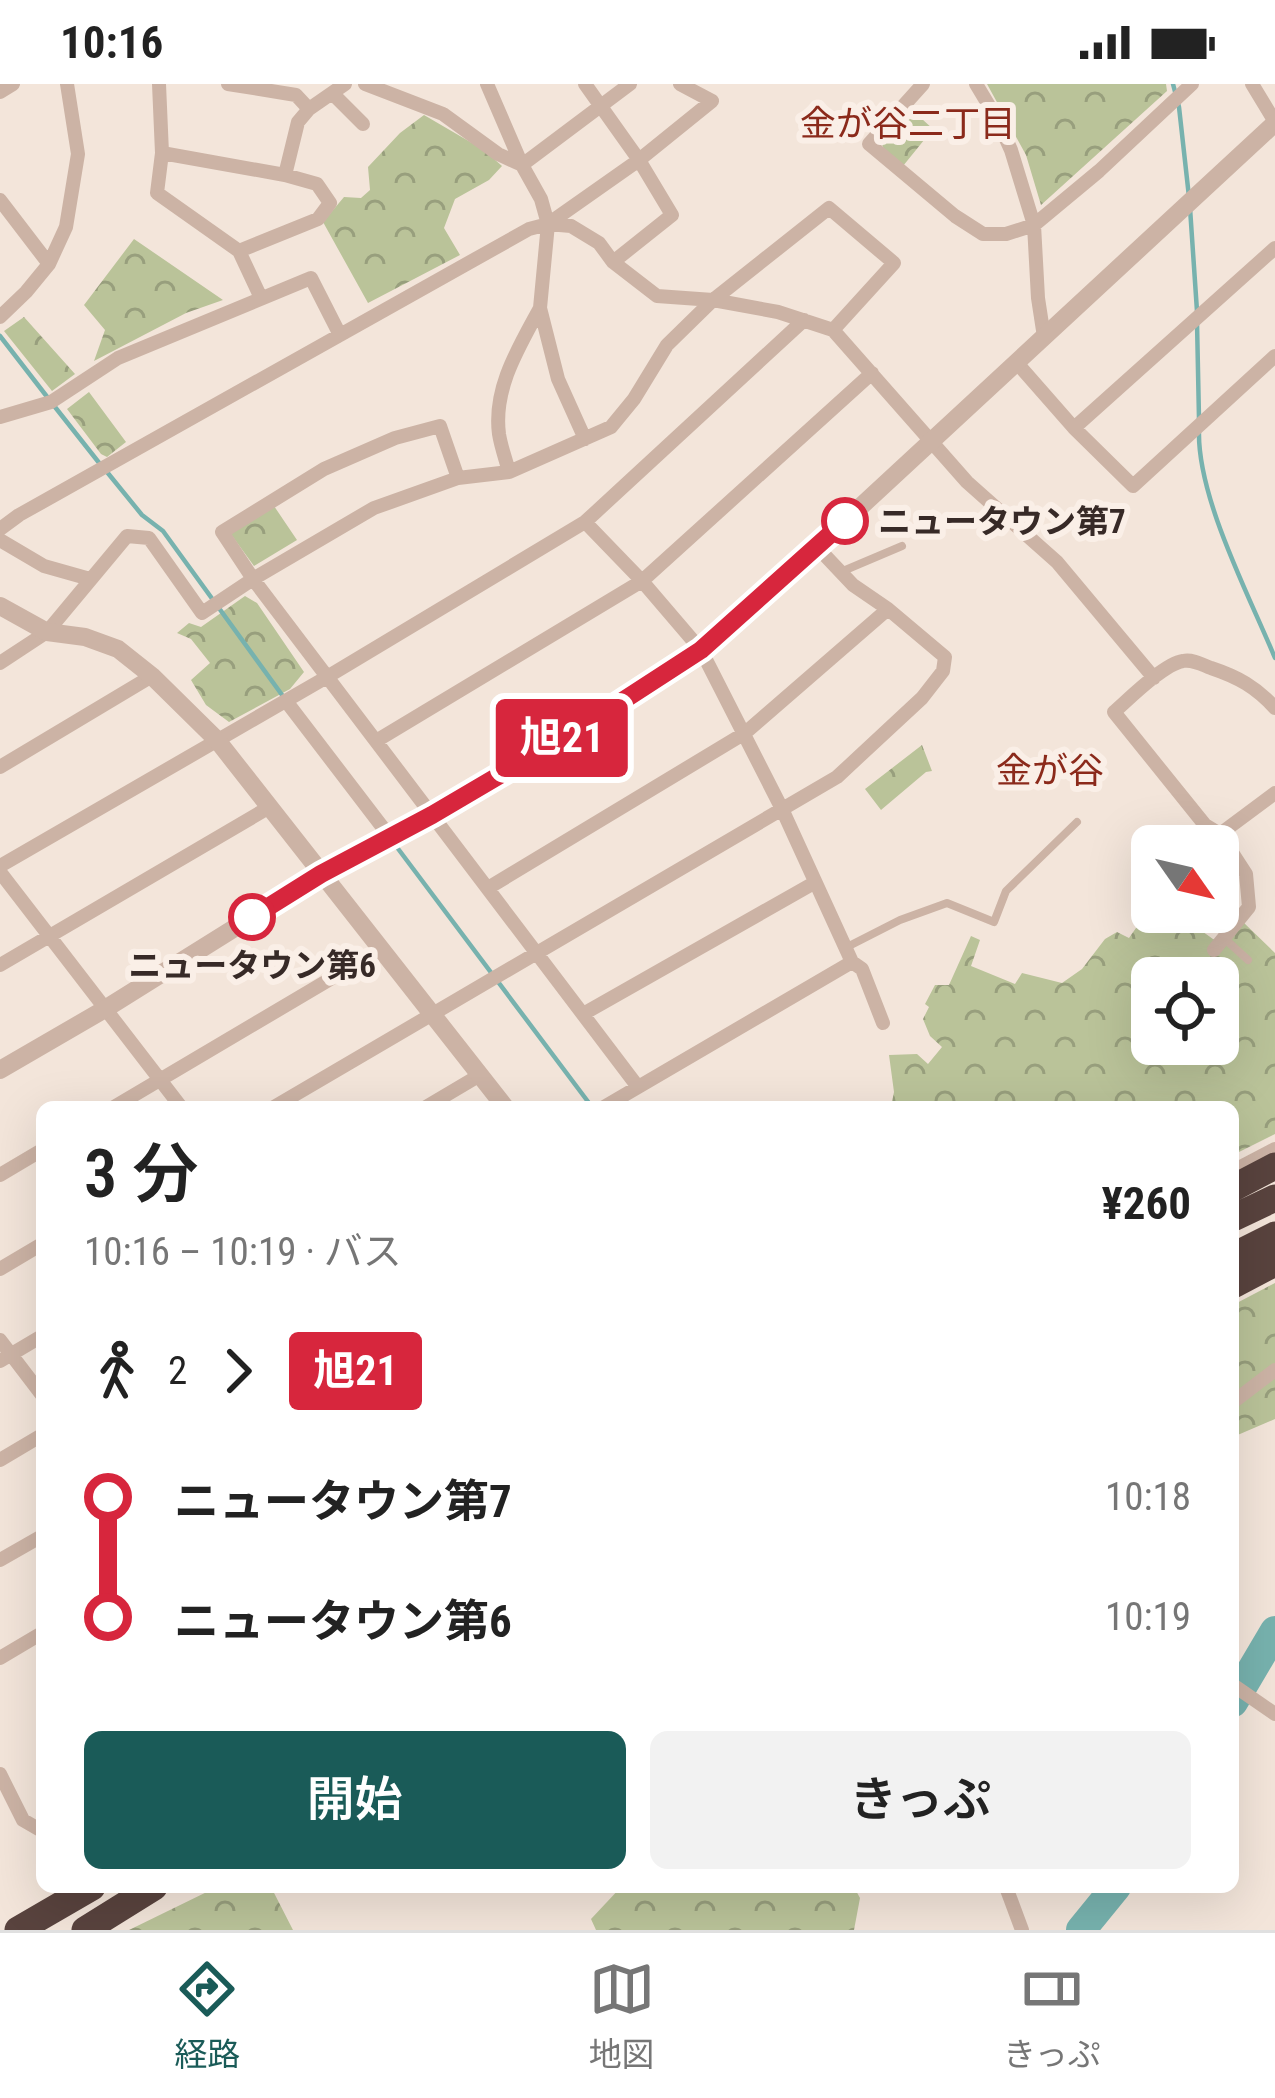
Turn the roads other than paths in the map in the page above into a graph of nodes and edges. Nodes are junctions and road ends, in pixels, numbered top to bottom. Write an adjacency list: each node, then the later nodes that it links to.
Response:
1 (13, 84): 15 (street)
2 (67, 84): 30 (street)
3 (159, 84): 20 (street)
4 (229, 84): 17 (street)
5 (365, 84): 22 (street)
6 (487, 84): 22 (street)
7 (585, 84): 16 (street)
8 (630, 84): 16 (street)
9 (680, 84): 21 (street)
10 (923, 84): 26 (street)
11 (976, 84): 26 (street)
12 (1192, 84): 26 (street)
13 (1252, 84): 18 (street)
14 (338, 89): 17 (street); 19 (street)
15 (0, 92)
16 (602, 104): 21 (street); 22 (street)
17 (309, 110): 23 (street)
18 (1275, 123): 38 (street)
19 (363, 124)
20 (162, 153): 23 (street); 28 (street)
21 (639, 160): 25 (street); 29 (street)
22 (522, 166): 25 (street)
23 (285, 175): 28 (street)
24 (0, 200): 30 (street)
25 (548, 224): 29 (street); 33 (street); 37 (street)
26 (1034, 225): 38 (street)
27 (1275, 248): 43 (street)
28 (239, 251): 31 (street)
29 (613, 262): 32 (street)
30 (49, 264): 34 (street)
31 (261, 298): 37 (street); 42 (street)
32 (713, 300): 35 (street); 36 (street); 44 (street)
33 (539, 308): 44 (street); 46 (street)
34 (0, 317)
35 (804, 320): 36 (street); 48 (street)
36 (833, 330): 41 (street)
37 (340, 335): 49 (street)
38 (1044, 337): 40 (street)
39 (1275, 356): 43 (street)
40 (1017, 363): 43 (street); 45 (street)
41 (872, 373): 45 (street); 56 (street)
42 (0, 416)
43 (1074, 428)
44 (595, 439): 46 (street)
45 (931, 440): 52 (street); 64 (street)
46 (509, 472): 47 (street)
47 (458, 478): 54 (street); 54 (street)
48 (584, 522): 56 (street); 63 (street)
49 (0, 529)
50 (0, 540): 55 (street)
51 (902, 546): 53 (lane)
52 (817, 548): 53 (street); 60 (street)
53 (841, 572): 58 (street)
54 (253, 579): 55 (street); 63 (street)
55 (90, 580): 59 (street)
56 (642, 581): 60 (street); 69 (street)
57 (0, 606): 59 (street)
58 (889, 610): 67 (street); 73 (street)
59 (47, 632): 61 (street); 62 (street)
60 (701, 650): 67 (street); 74 (street)
61 (0, 663)
62 (152, 676): 68 (street); 70 (street)
63 (327, 676): 65 (street); 69 (street)
64 (1154, 678): 66 (street); 76 (street)
65 (286, 700): 68 (street); 78 (street)
66 (1275, 707)
67 (745, 733): 73 (street); 83 (street)
68 (217, 740): 72 (street); 80 (street)
69 (376, 741): 74 (street)
70 (0, 767)
71 (1275, 794): 77 (street)
72 (268, 808): 81 (street); 86 (street)
73 (782, 809): 82 (street); 89 (street)
74 (432, 815): 78 (street); 83 (street)
75 (1077, 822): 90 (lane)
76 (1205, 825)
77 (1232, 825)
78 (390, 837): 81 (street)
79 (1239, 863): 84 (street)
80 (0, 869): 86 (street)
81 (321, 874): 88 (street); 93 (street)
82 (814, 883): 90 (street); 95 (street)
83 (488, 888): 89 (street)
84 (1239, 919)
85 (1228, 933): 87 (street)
86 (49, 936): 92 (street); 93 (street)
87 (1219, 944): 91 (lane)
88 (381, 949): 94 (street); 99 (street)
89 (537, 952): 94 (street); 95 (street)
90 (849, 955): 96 (street); 100 (street)
91 (1248, 960)
92 (0, 965)
93 (105, 1009): 97 (street); 99 (street)
94 (431, 1014): 98 (street); 103 (street)
95 (583, 1014): 100 (street)
96 (883, 1023)
97 (0, 1070)
98 (480, 1075): 104 (street); 105 (street)
99 (161, 1079): 101 (street); 102 (street)
100 (638, 1087): 106 (street)
101 (124, 1101)
102 (178, 1101)
103 (284, 1101)
104 (436, 1101)
105 (500, 1101)
106 (614, 1101)
107 (1275, 1149): 110 (street)
108 (36, 1153): 111 (street)
109 (1275, 1166): 112 (highway)
110 (1239, 1168)
111 (0, 1174)
112 (1239, 1185)
113 (1275, 1198): 114 (highway)
114 (1239, 1215)
115 (1275, 1234): 117 (highway)
116 (36, 1248): 119 (street)
117 (1239, 1253)
118 (1275, 1264): 120 (highway)
119 (0, 1269)
120 (1239, 1282)
121 (0, 1340): 123 (street)
122 (36, 1340): 123 (street)
123 (6, 1358): 125 (street)
124 (1275, 1370): 126 (street)
125 (36, 1390)
126 (1239, 1397)
127 (36, 1439): 128 (street)
128 (0, 1460)
129 (36, 1539): 130 (street)
130 (0, 1560)
131 (36, 1637): 132 (street)
132 (0, 1658)
133 (1239, 1689): 134 (street)
134 (1275, 1714)
135 (0, 1774): 136 (street)
136 (36, 1828)
137 (139, 1893): 139 (highway)
138 (1008, 1893): 141 (street)
139 (91, 1913): 140 (highway)
140 (18, 1930)
141 (1022, 1930)

